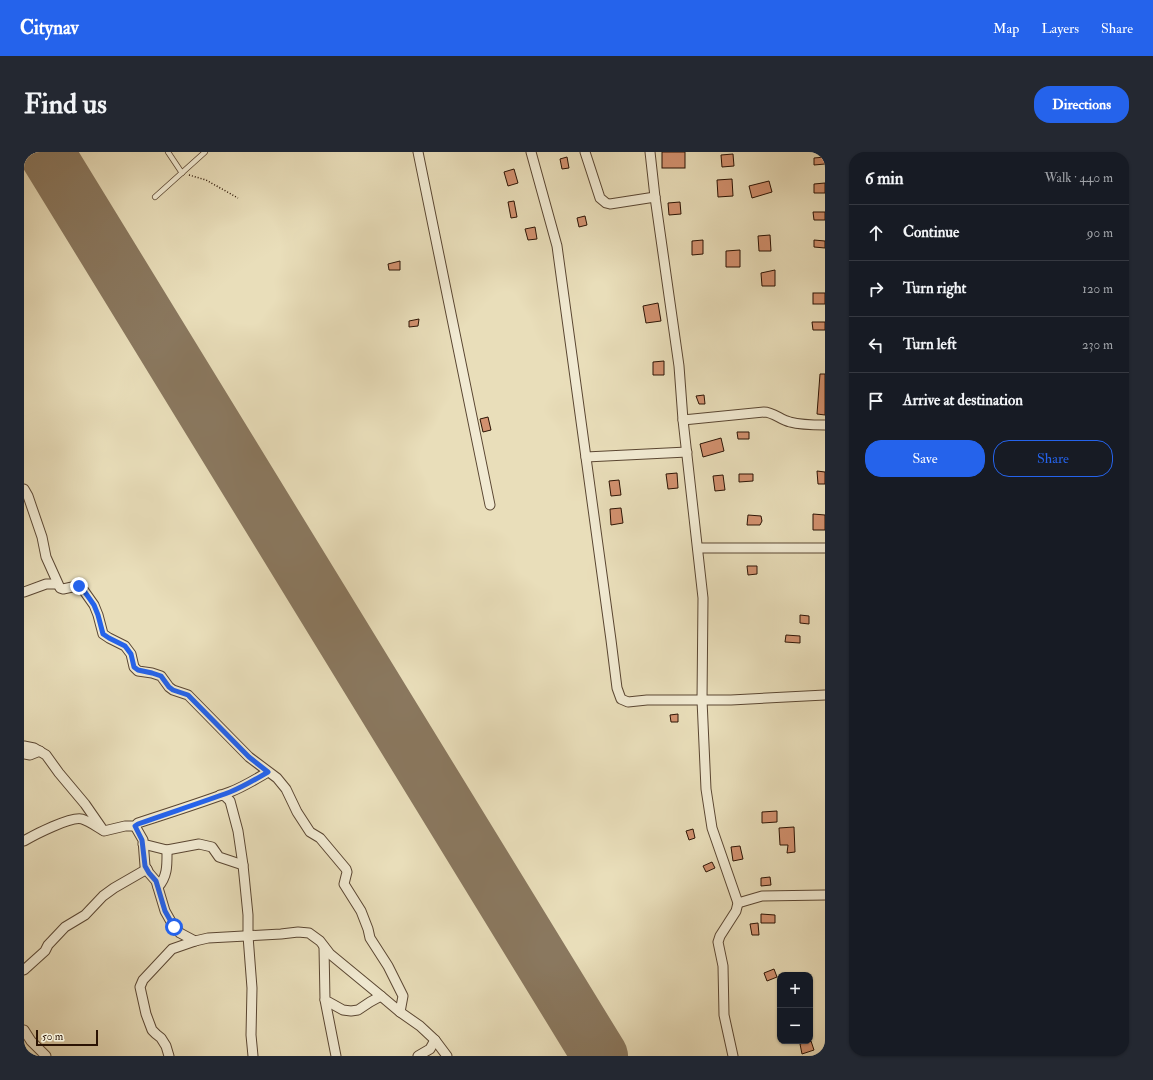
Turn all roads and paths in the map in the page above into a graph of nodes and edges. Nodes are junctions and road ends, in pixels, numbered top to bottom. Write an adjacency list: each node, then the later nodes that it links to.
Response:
1 (168, 152): 7 (lane)
2 (205, 152): 7 (lane)
3 (418, 152): 16 (street)
4 (531, 152): 14 (street)
5 (585, 152): 8 (street)
6 (650, 152): 8 (street)
7 (182, 173): 9 (lane); 10 (path)
8 (655, 196): 11 (street)
9 (155, 197)
10 (238, 198)
11 (683, 420): 12 (street); 13 (street)
12 (825, 425)
13 (687, 452): 14 (street); 17 (street)
14 (586, 457): 22 (street)
15 (24, 489): 19 (street)
16 (490, 505)
17 (698, 548): 18 (street); 22 (street)
18 (825, 548)
19 (57, 584): 20 (street); 26 (street)
20 (24, 592)
21 (825, 695): 22 (street)
22 (702, 700): 37 (street)
23 (24, 746): 24 (street)
24 (40, 751): 25 (street); 29 (street)
25 (24, 754)
26 (268, 772): 27 (street); 44 (street)
27 (230, 796): 28 (street); 33 (street)
28 (135, 826): 29 (street); 31 (street)
29 (104, 831): 30 (street)
30 (24, 841)
31 (144, 844): 32 (street); 34 (street)
32 (167, 850): 33 (street); 35 (street)
33 (243, 865): 38 (street)
34 (147, 869): 35 (street); 41 (street)
35 (158, 886): 39 (street)
36 (825, 895): 37 (street)
37 (738, 903): 53 (street)
38 (248, 936): 39 (street); 40 (street); 49 (street)
39 (195, 941): 48 (street)
40 (324, 947): 42 (street); 43 (street)
41 (24, 970)
42 (381, 996): 43 (street); 44 (street)
43 (325, 1000): 50 (street)
44 (400, 1012): 46 (street)
45 (24, 1030): 47 (street)
46 (435, 1040): 51 (street); 52 (street)
47 (46, 1056)
48 (170, 1056)
49 (252, 1056)
50 (336, 1056)
51 (418, 1056)
52 (448, 1056)
53 (733, 1056)

